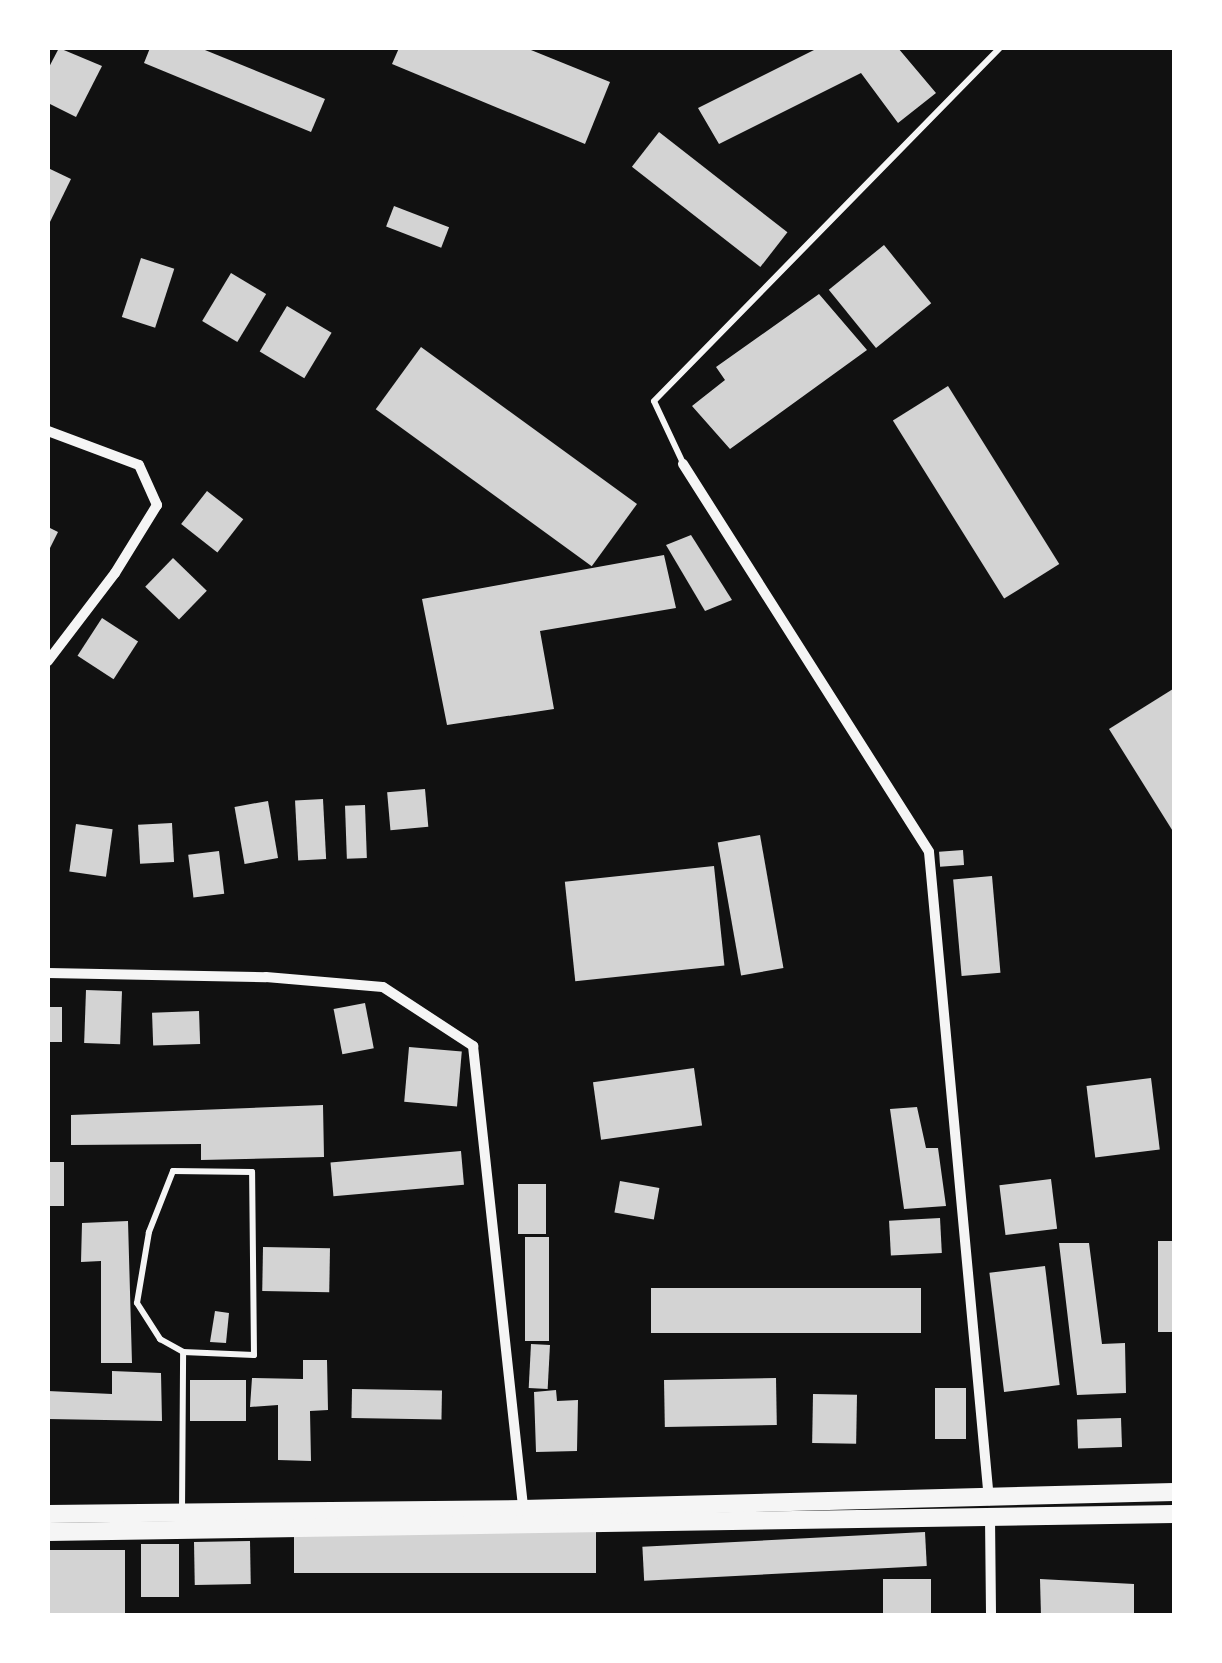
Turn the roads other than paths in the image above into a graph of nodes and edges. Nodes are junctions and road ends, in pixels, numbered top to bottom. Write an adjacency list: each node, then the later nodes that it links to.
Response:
1 (1000, 48): 3 (lane)
2 (48, 431): 4 (street)
3 (683, 464): 8 (street)
4 (48, 661)
5 (48, 973): 9 (street)
6 (183, 1352): 6 (lane); 13 (lane)
7 (1174, 1492): 8 (main road)
8 (989, 1497): 9 (main road); 12 (street)
9 (524, 1509): 13 (main road)
10 (48, 1514): 13 (main road)
11 (1174, 1514): 12 (main road)
12 (990, 1519): 13 (main road); 15 (street)
13 (181, 1520): 14 (main road)
14 (48, 1532)
15 (991, 1616)

